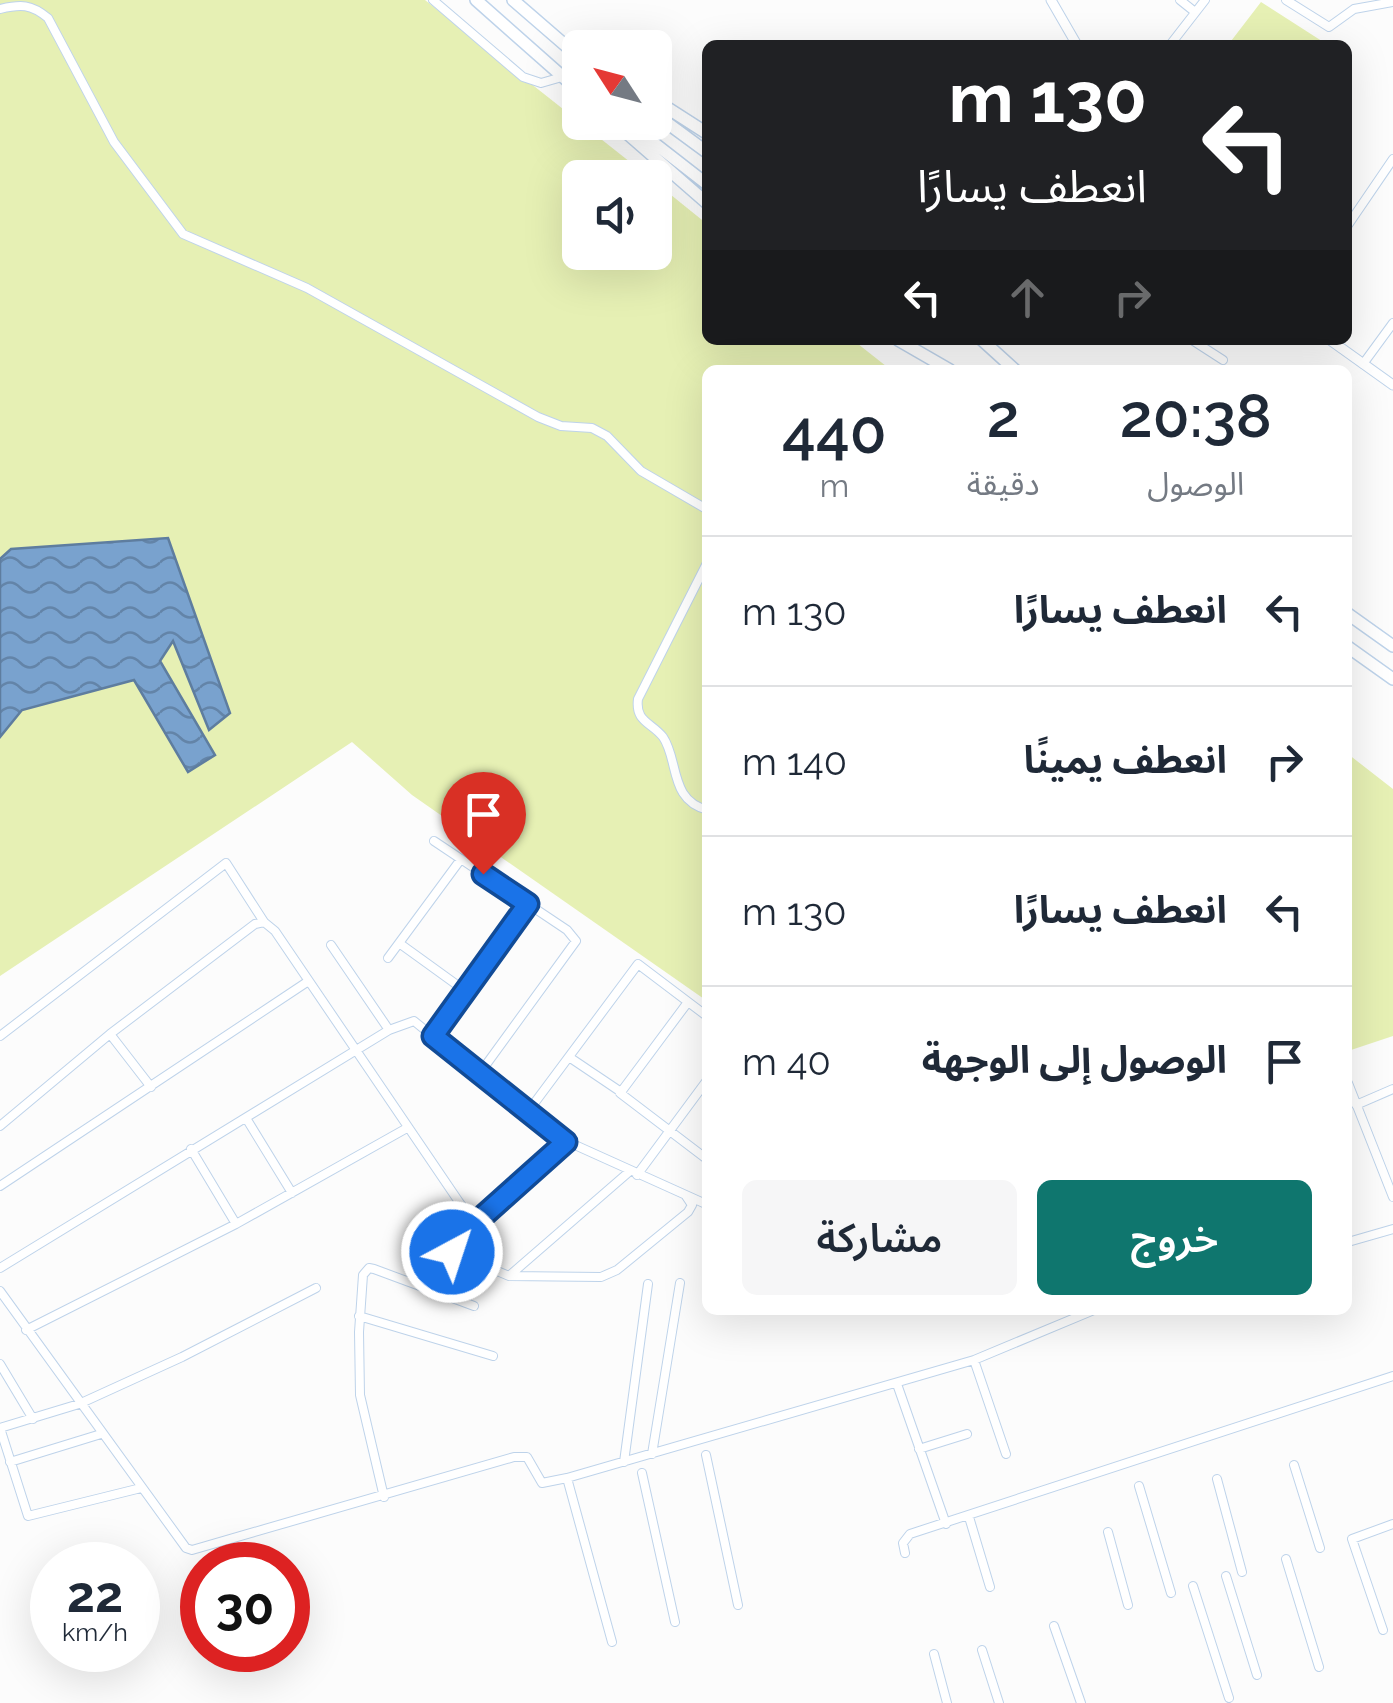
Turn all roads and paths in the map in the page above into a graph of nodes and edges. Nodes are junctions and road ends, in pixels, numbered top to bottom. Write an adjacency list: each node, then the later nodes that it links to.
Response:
1 (433, 0): 17 (street)
2 (476, 0): 11 (highway)
3 (514, 0): 12 (highway); 15 (highway)
4 (1051, 0): 13 (street)
5 (1180, 0): 10 (street)
6 (1205, 0): 10 (street)
7 (1286, 0): 8 (street)
8 (1393, 2)
9 (0, 8): 40 (street)
10 (1196, 12): 14 (street)
11 (516, 34): 16 (highway); 17 (highway)
12 (562, 36)
13 (1074, 40)
14 (1174, 40)
15 (562, 42)
16 (562, 73)
17 (562, 77)
18 (672, 111): 20 (highway)
19 (672, 127): 23 (highway)
20 (702, 130)
21 (635, 140): 26 (highway)
22 (650, 140): 25 (highway)
23 (702, 149)
24 (1393, 159): 28 (street)
25 (702, 180)
26 (702, 199)
27 (1352, 206): 28 (street)
28 (1358, 210): 29 (street)
29 (1352, 219)
30 (1393, 324): 36 (street)
31 (907, 345): 37 (highway)
32 (988, 345): 38 (highway)
33 (1200, 345): 35 (street)
34 (1337, 345): 36 (street)
35 (1222, 360)
36 (1362, 364): 39 (street)
37 (941, 365)
38 (1010, 365)
39 (1393, 385)
40 (702, 507)
41 (702, 574): 46 (street)
42 (1352, 617): 43 (highway)
43 (1393, 646)
44 (1352, 650): 45 (highway)
45 (1393, 679)
46 (702, 809)
47 (434, 841): 48 (street)
48 (461, 858): 49 (street); 51 (street)
49 (528, 904): 55 (street); 64 (street)
50 (264, 922): 54 (street); 59 (street); 60 (street)
51 (399, 943): 53 (street); 55 (street)
52 (331, 945): 58 (street)
53 (388, 958)
54 (306, 982): 62 (street); 65 (street)
55 (464, 990): 61 (street)
56 (688, 1002): 57 (street); 63 (street); 67 (street)
57 (702, 1012)
58 (389, 1030): 61 (street); 62 (street)
59 (110, 1034): 65 (street); 73 (street)
60 (0, 1036)
61 (433, 1036): 64 (street)
62 (354, 1051): 72 (street); 74 (street)
63 (568, 1057): 67 (street); 71 (street)
64 (480, 1073): 71 (street)
65 (151, 1087): 80 (street)
66 (702, 1087): 75 (street)
67 (616, 1090): 75 (street)
68 (1393, 1090): 70 (street)
69 (1352, 1094): 70 (street)
70 (1356, 1105): 83 (street)
71 (526, 1113): 76 (street)
72 (246, 1118): 77 (street); 81 (street)
73 (0, 1126)
74 (407, 1128): 81 (street); 86 (street)
75 (670, 1130): 78 (street); 79 (street)
76 (566, 1142): 79 (street); 86 (street)
77 (191, 1149): 85 (street); 89 (street)
78 (702, 1155)
79 (634, 1173): 82 (street); 90 (street)
80 (0, 1186)
81 (292, 1193): 85 (street)
82 (686, 1196): 84 (street); 90 (street)
83 (1393, 1198)
84 (702, 1203)
85 (236, 1224): 98 (street)
86 (474, 1224): 90 (street)
87 (1393, 1229): 88 (street)
88 (1352, 1241)
89 (0, 1268)
90 (509, 1276)
91 (680, 1283): 110 (street)
92 (648, 1284): 114 (street)
93 (316, 1288): 104 (street)
94 (0, 1291): 98 (street)
95 (474, 1306): 97 (street)
96 (1082, 1315): 100 (street)
97 (360, 1316): 99 (street); 121 (street)
98 (26, 1330): 104 (street)
99 (494, 1356)
100 (974, 1360): 103 (street); 111 (street)
101 (0, 1364): 105 (street)
102 (1393, 1376): 122 (street)
103 (897, 1384): 109 (street); 110 (street)
104 (79, 1404): 105 (street); 107 (street)
105 (33, 1418): 106 (street)
106 (0, 1428): 113 (street)
107 (101, 1434): 113 (street); 120 (street)
108 (967, 1434): 109 (street)
109 (920, 1449): 123 (street)
110 (652, 1454): 114 (street)
111 (1006, 1454)
112 (706, 1456): 134 (street)
113 (10, 1462): 120 (street)
114 (624, 1462): 117 (street)
115 (1294, 1465): 126 (street)
116 (642, 1472): 136 (street)
117 (566, 1478): 121 (street); 139 (street)
118 (1218, 1479): 129 (street)
119 (1139, 1486): 133 (street)
120 (141, 1488): 121 (street)
121 (384, 1497)
122 (969, 1517): 123 (street); 132 (street)
123 (946, 1524): 127 (street)
124 (1393, 1524): 138 (street)
125 (1108, 1532): 135 (street)
126 (1320, 1548)
127 (905, 1553)
128 (1286, 1558): 142 (street)
129 (1242, 1572)
130 (1226, 1576): 143 (street)
131 (1193, 1586): 144 (street)
132 (990, 1587)
133 (1171, 1593)
134 (738, 1605)
135 (1128, 1606)
136 (674, 1622)
137 (1054, 1626): 147 (street)
138 (1382, 1630)
139 (612, 1642)
140 (982, 1650): 146 (street)
141 (934, 1654): 145 (street)
142 (1318, 1667)
143 (1258, 1675)
144 (1229, 1698)
145 (948, 1703)
146 (999, 1703)
147 (1081, 1703)

